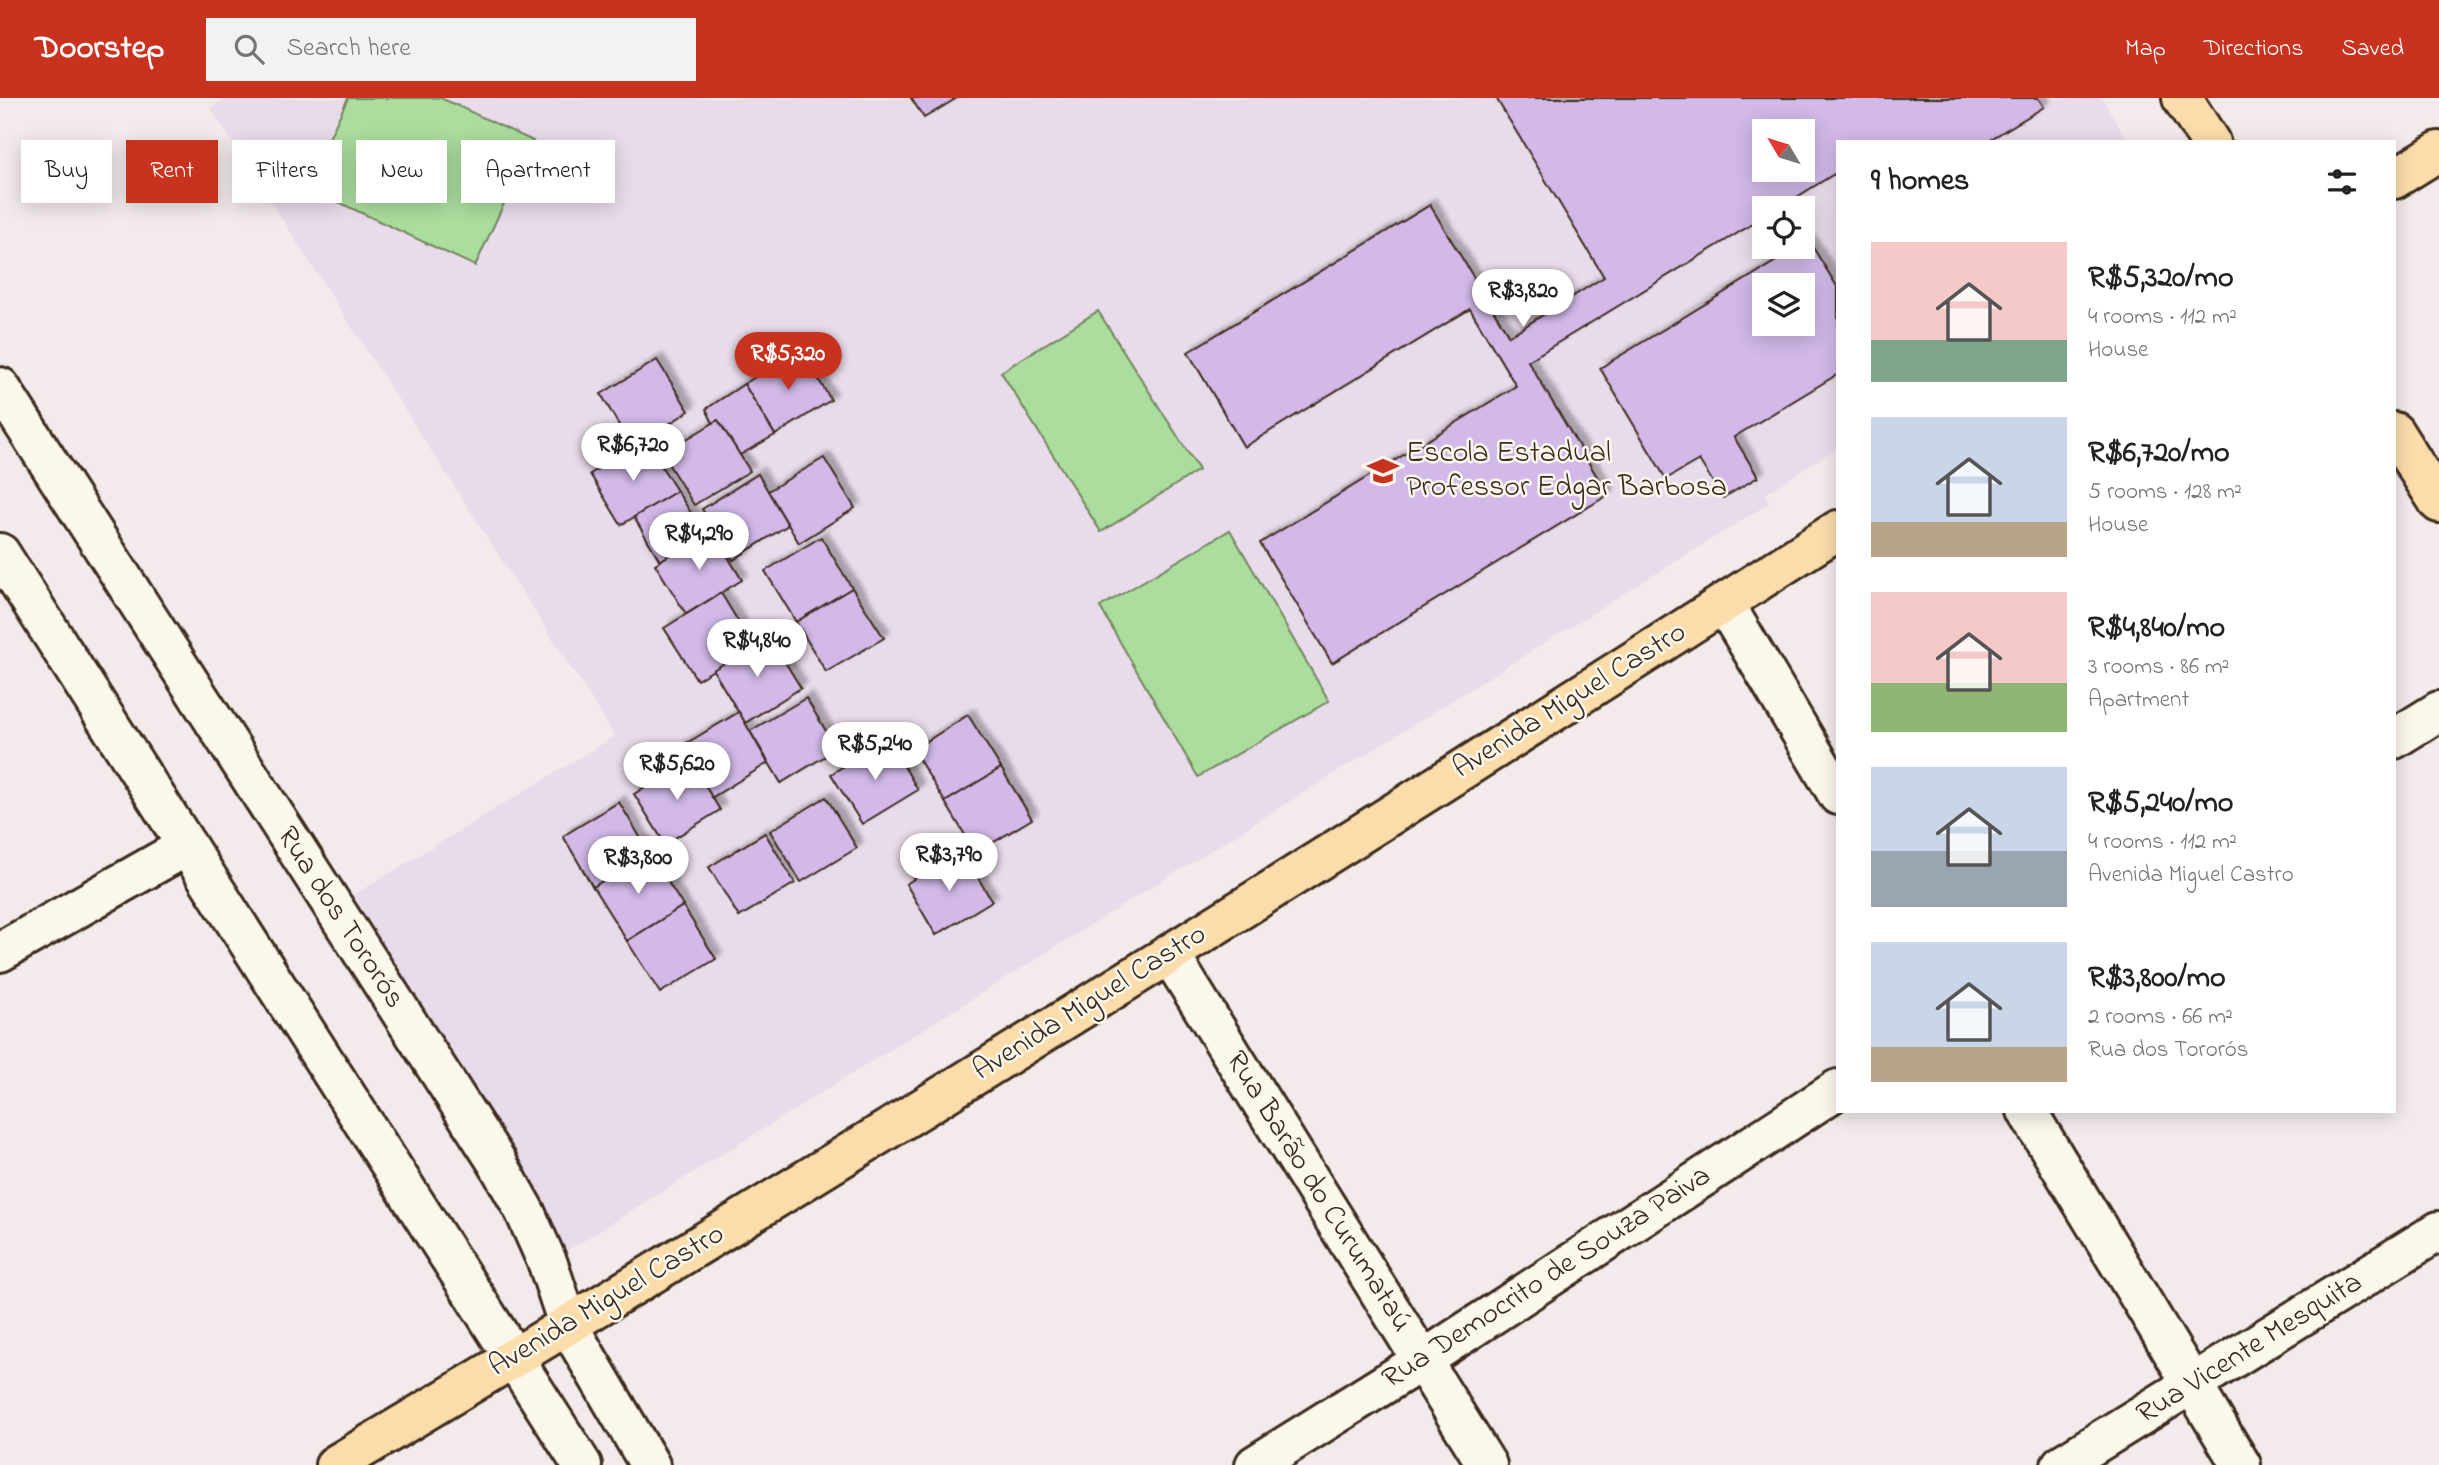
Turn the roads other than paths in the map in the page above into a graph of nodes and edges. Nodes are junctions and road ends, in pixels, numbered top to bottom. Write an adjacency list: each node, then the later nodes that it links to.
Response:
1 (2182, 98): 2 (main road)
2 (2209, 140)
3 (2439, 151): 4 (main road)
4 (2396, 178)
5 (0, 387): 20 (street, Rua dos Tororós)
6 (2396, 435): 7 (main road)
7 (2439, 503)
8 (1836, 531): 10 (main road, Avenida Miguel Castro)
9 (0, 553): 14 (street)
10 (1724, 603): 13 (street); 16 (main road, Avenida Miguel Castro)
11 (2439, 710): 12 (street)
12 (2396, 738)
13 (1836, 791)
14 (187, 846): 15 (street); 21 (street)
15 (0, 952)
16 (1170, 955): 20 (main road, Avenida Miguel Castro); 22 (street, Rua Barão do Curumataú)
17 (1836, 1090): 22 (street, Rua Democrito de Souza Paiva)
18 (2028, 1113): 23 (street)
19 (2439, 1231): 23 (street, Rua Vicente Mesquita)
20 (569, 1327): 21 (main road, Avenida Miguel Castro); 26 (street, Rua dos Tororós)
21 (514, 1359): 24 (main road, Avenida Miguel Castro); 25 (street)
22 (1423, 1360): 27 (street, Rua Democrito de Souza Paiva); 28 (street, Rua Barão do Curumataú)
23 (2192, 1386): 29 (street, Rua Vicente Mesquita); 30 (street)
24 (335, 1465)
25 (582, 1465)
26 (650, 1465)
27 (1255, 1465)
28 (1487, 1465)
29 (2061, 1465)
30 (2241, 1465)

